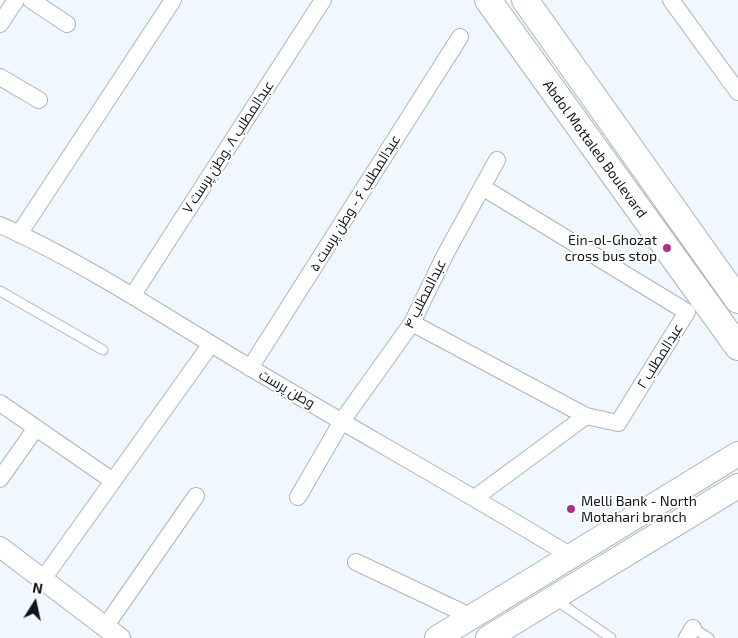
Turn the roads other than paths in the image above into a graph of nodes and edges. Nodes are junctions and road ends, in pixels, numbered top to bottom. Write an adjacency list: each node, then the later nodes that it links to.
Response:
1 (16, 0): 8 (street)
2 (31, 0): 9 (street)
3 (173, 0): 17 (street)
4 (323, 0): 19 (street, عبدالمطلب ۸ .وطن پرست ۷)
5 (488, 0): 23 (main road, Abdol Mottaleb Boulevard)
6 (525, 0): 20 (main road, Abdol Mottaleb Boulevard)
7 (671, 0): 12 (street)
8 (1, 19)
9 (67, 24)
10 (460, 38): 25 (street, عبدالمطلب ۶ - وطن پرست ۵)
11 (0, 77): 13 (street)
12 (738, 92)
13 (39, 100)
14 (497, 160): 15 (street, عبدالمطلب ۴)
15 (482, 187): 21 (street, عبدالمطلب ۴); 27 (street, عبدالمطلب ۲)
16 (0, 225): 17 (street, وطن پرست)
17 (19, 234): 19 (street, وطن پرست)
18 (0, 291): 24 (lane)
19 (133, 295): 22 (street, وطن پرست)
20 (738, 300)
21 (412, 323): 27 (street); 28 (street, عبدالمطلب ۴)
22 (211, 344): 25 (street, وطن پرست); 32 (street)
23 (738, 347)
24 (103, 350)
25 (250, 368): 28 (street, وطن پرست)
26 (0, 403): 29 (street)
27 (586, 416): 35 (street)
28 (342, 421): 35 (street, وطن پرست); 36 (street, عبدالمطلب ۴)
29 (36, 428): 31 (street); 32 (street)
30 (738, 454): 38 (main road)
31 (0, 479)
32 (113, 481): 40 (street)
33 (738, 486): 42 (main road)
34 (196, 496): 45 (street)
35 (476, 497): 38 (street, وطن پرست)
36 (298, 498)
37 (0, 546): 40 (street)
38 (571, 556): 41 (main road)
39 (356, 562): 44 (street)
40 (43, 579): 45 (street)
41 (512, 593): 43 (main road); 44 (main road)
42 (554, 598): 43 (main road); 49 (lane)
43 (526, 614): 48 (main road)
44 (472, 617): 47 (main road)
45 (112, 632)
46 (690, 633): 50 (lane)
47 (438, 638)
48 (488, 638)
49 (612, 638)
50 (710, 638)

